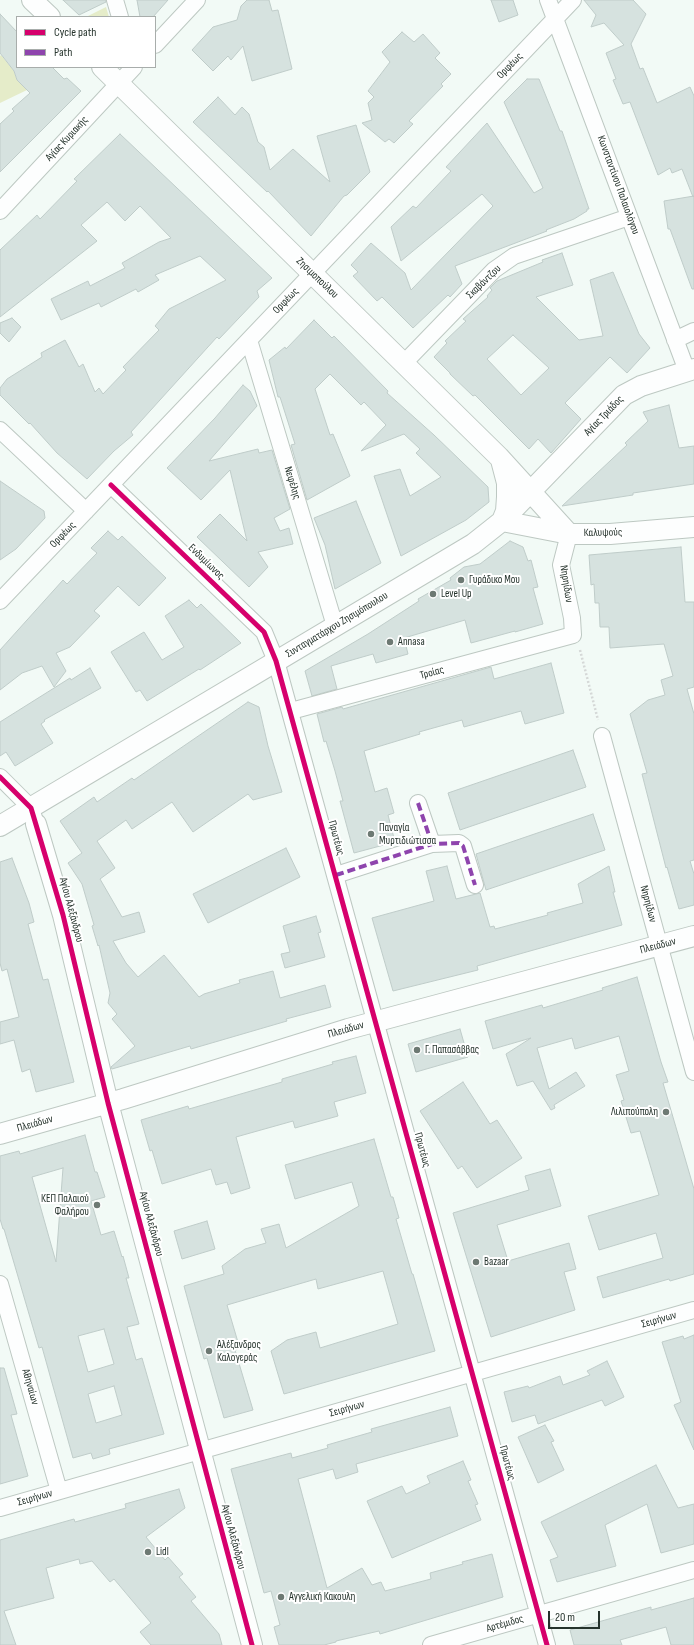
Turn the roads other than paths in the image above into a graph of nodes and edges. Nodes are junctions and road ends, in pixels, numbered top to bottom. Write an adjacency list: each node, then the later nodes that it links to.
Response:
1 (32, 0): 6 (street)
2 (115, 0): 7 (street)
3 (197, 0): 9 (street)
4 (548, 0): 8 (street, Κωνσταντίνου Παλαιολόγου)
5 (573, 0): 8 (street, Ορφέως)
6 (49, 16)
7 (120, 16)
8 (555, 18): 14 (street, Κωνσταντίνου Παλαιολόγου); 15 (street, Ορφέως)
9 (156, 44)
10 (103, 68): 12 (street, Ζησιμοπούλου)
11 (133, 68): 12 (street, Αγίας Κυριακής)
12 (119, 84): 13 (street, Αγίας Κυριακής); 15 (street, Ζησιμοπούλου)
13 (0, 211)
14 (629, 217): 18 (street, Κωνσταντίνου Παλαιολόγου); 19 (street, Σκαβάντζου)
15 (312, 274): 17 (street, Ορφέως); 19 (street, Ζησιμοπούλου)
16 (694, 331): 18 (street)
17 (249, 340): 23 (street, Ορφέως); 30 (street, Νεφέλης)
18 (675, 340): 20 (street, Κωνσταντίνου Παλαιολόγου)
19 (404, 363): 22 (street, Ζησιμοπούλου)
20 (690, 370): 24 (street, Αγίας Τριάδος)
21 (0, 430): 25 (street)
22 (499, 456): 24 (street, Ζησιμοπούλου); 26 (street)
23 (111, 485): 25 (street, Ορφέως); 32 (street, Ενδυμίωνος)
24 (531, 491): 26 (street, Συνταγματάρχου Ζησιμόπουλου); 28 (street, Καλυψούς)
25 (86, 511): 29 (street, Ορφέως)
26 (502, 521): 28 (street); 30 (street, Συνταγματάρχου Ζησιμόπουλου)
27 (694, 527): 28 (street, Καλυψούς)
28 (569, 534): 31 (street, Νηρηίδων)
29 (0, 602)
30 (335, 626): 32 (street, Συνταγματάρχου Ζησιμόπουλου)
31 (573, 635): 33 (street, Τροίας)
32 (276, 661): 33 (street, Πρωτέως); 37 (street, Συνταγματάρχου Ζησιμόπουλου)
33 (291, 711): 40 (street, Πρωτέως)
34 (602, 736): 43 (street, Νηρηίδων)
35 (0, 777): 37 (street)
36 (418, 803): 39 (street)
37 (33, 816): 38 (street, Συνταγματάρχου Ζησιμόπουλου); 46 (street, Αγίου Αλεξάνδρου)
38 (0, 826)
39 (432, 844): 40 (street); 41 (street)
40 (336, 875): 44 (street, Πρωτέως)
41 (475, 884)
42 (694, 936): 43 (street, Πλειάδων)
43 (659, 946): 44 (street, Πλειάδων); 45 (street, Νηρηίδων)
44 (377, 1022): 46 (street, Πλειάδων); 50 (street, Πρωτέως)
45 (694, 1072)
46 (108, 1103): 47 (street, Πλειάδων); 51 (street, Αγίου Αλεξάνδρου)
47 (0, 1134)
48 (0, 1284): 52 (street, Αθηναίων)
49 (694, 1310): 50 (street, Σειρήνων)
50 (472, 1373): 51 (street, Σειρήνων); 55 (street, Πρωτέως)
51 (200, 1450): 52 (street, Σειρήνων); 56 (street, Αγίου Αλεξάνδρου)
52 (59, 1491): 53 (street, Σειρήνων)
53 (0, 1508)
54 (694, 1570): 55 (street, Αρτέμιδος)
55 (539, 1614): 57 (street, Αρτέμιδος); 58 (street, Πρωτέως)
56 (252, 1645)
57 (432, 1645)
58 (547, 1645)

